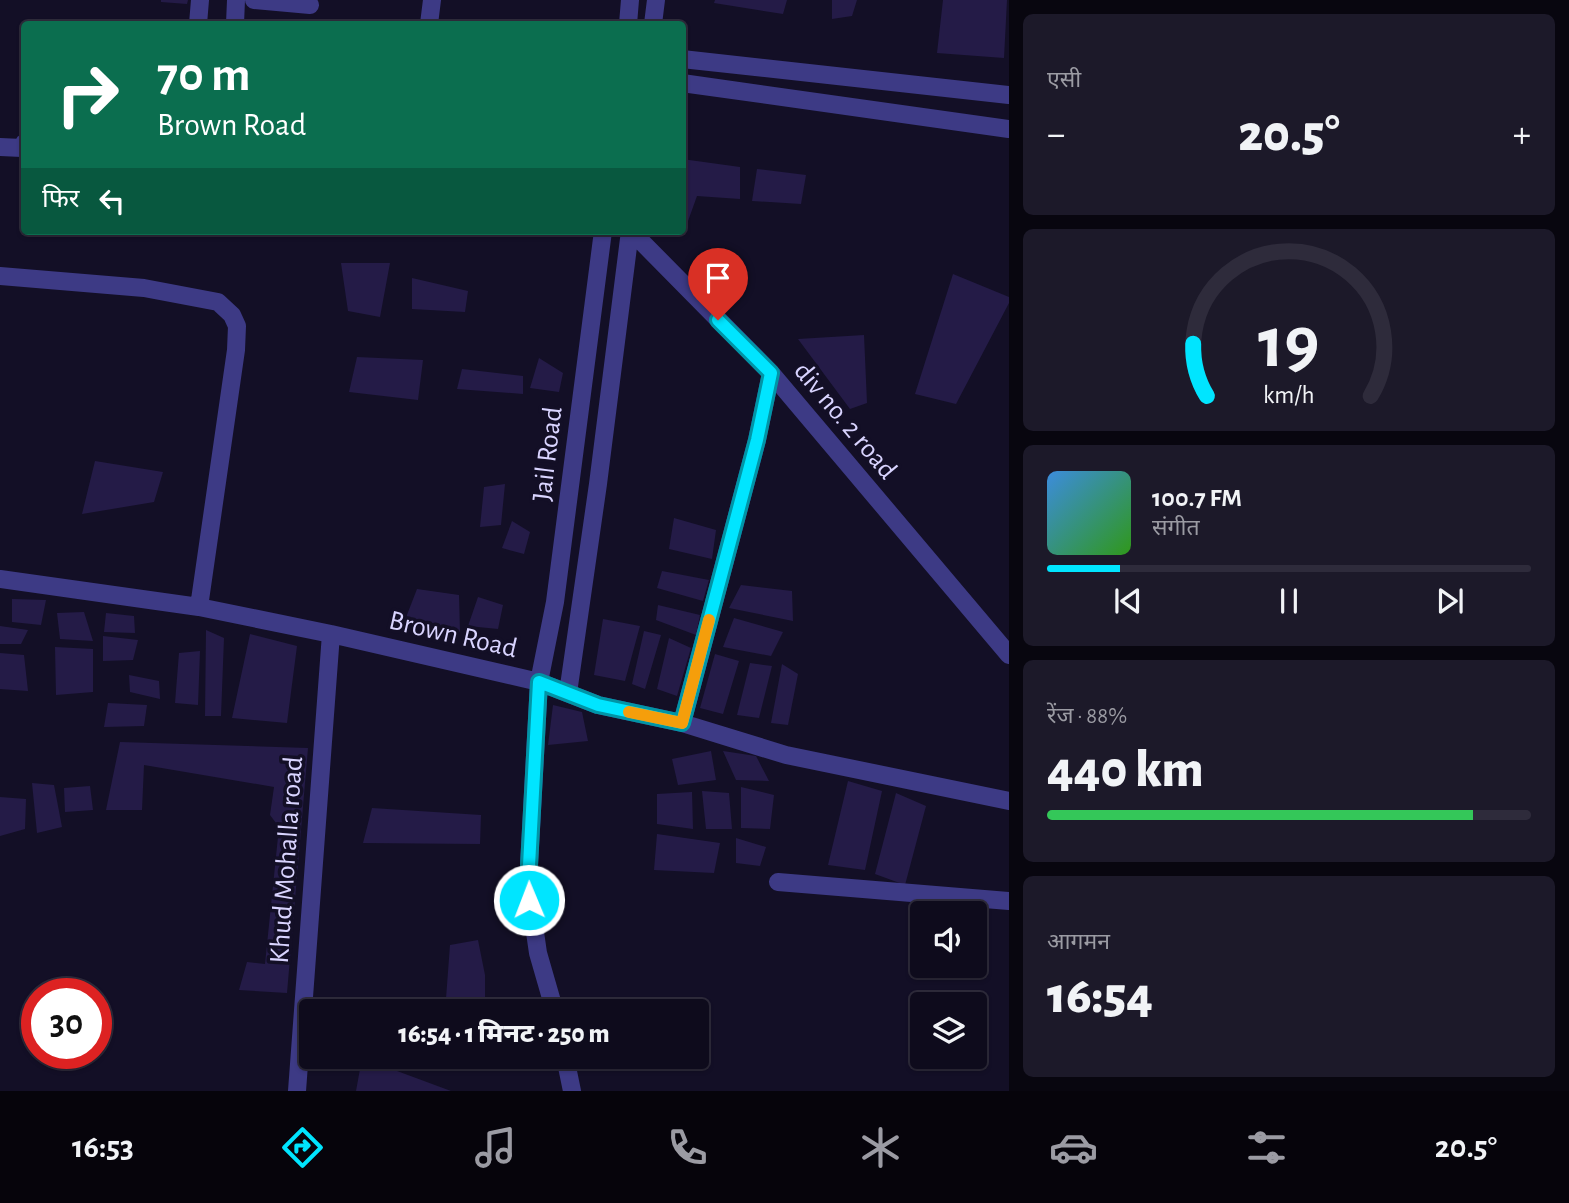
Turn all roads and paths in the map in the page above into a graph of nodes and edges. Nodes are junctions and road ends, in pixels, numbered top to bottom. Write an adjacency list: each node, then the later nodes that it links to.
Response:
1 (200, 0): 8 (street)
2 (236, 0): 9 (street)
3 (254, 0): 7 (street)
4 (432, 0): 10 (street)
5 (631, 0): 11 (street)
6 (656, 0): 12 (street)
7 (310, 5)
8 (198, 21)
9 (235, 21)
10 (429, 21)
11 (628, 21)
12 (653, 21)
13 (686, 59): 15 (street)
14 (686, 84): 17 (street)
15 (967, 90): 16 (street); 17 (street)
16 (1009, 94)
17 (962, 123): 18 (street)
18 (1009, 128)
19 (21, 146): 20 (street)
20 (0, 147)
21 (602, 235): 30 (street, Jail Road)
22 (629, 235): 31 (street)
23 (634, 235): 25 (street, div no. 2 road)
24 (0, 276): 27 (street)
25 (771, 373): 29 (street, div no. 2 road); 32 (street)
26 (0, 579): 27 (street, Brown Road)
27 (199, 607): 28 (street, Brown Road)
28 (331, 634): 30 (street, Brown Road); 38 (street, Khud Mohalla road)
29 (1009, 655)
30 (539, 682): 31 (street, Brown Road); 36 (street, Jail Road)
31 (568, 693): 32 (street, Brown Road)
32 (682, 723): 33 (street, Brown Road)
33 (1009, 801)
34 (778, 882): 35 (street)
35 (1009, 901)
36 (551, 999)
37 (567, 1069): 39 (street)
38 (297, 1091)
39 (572, 1091)

